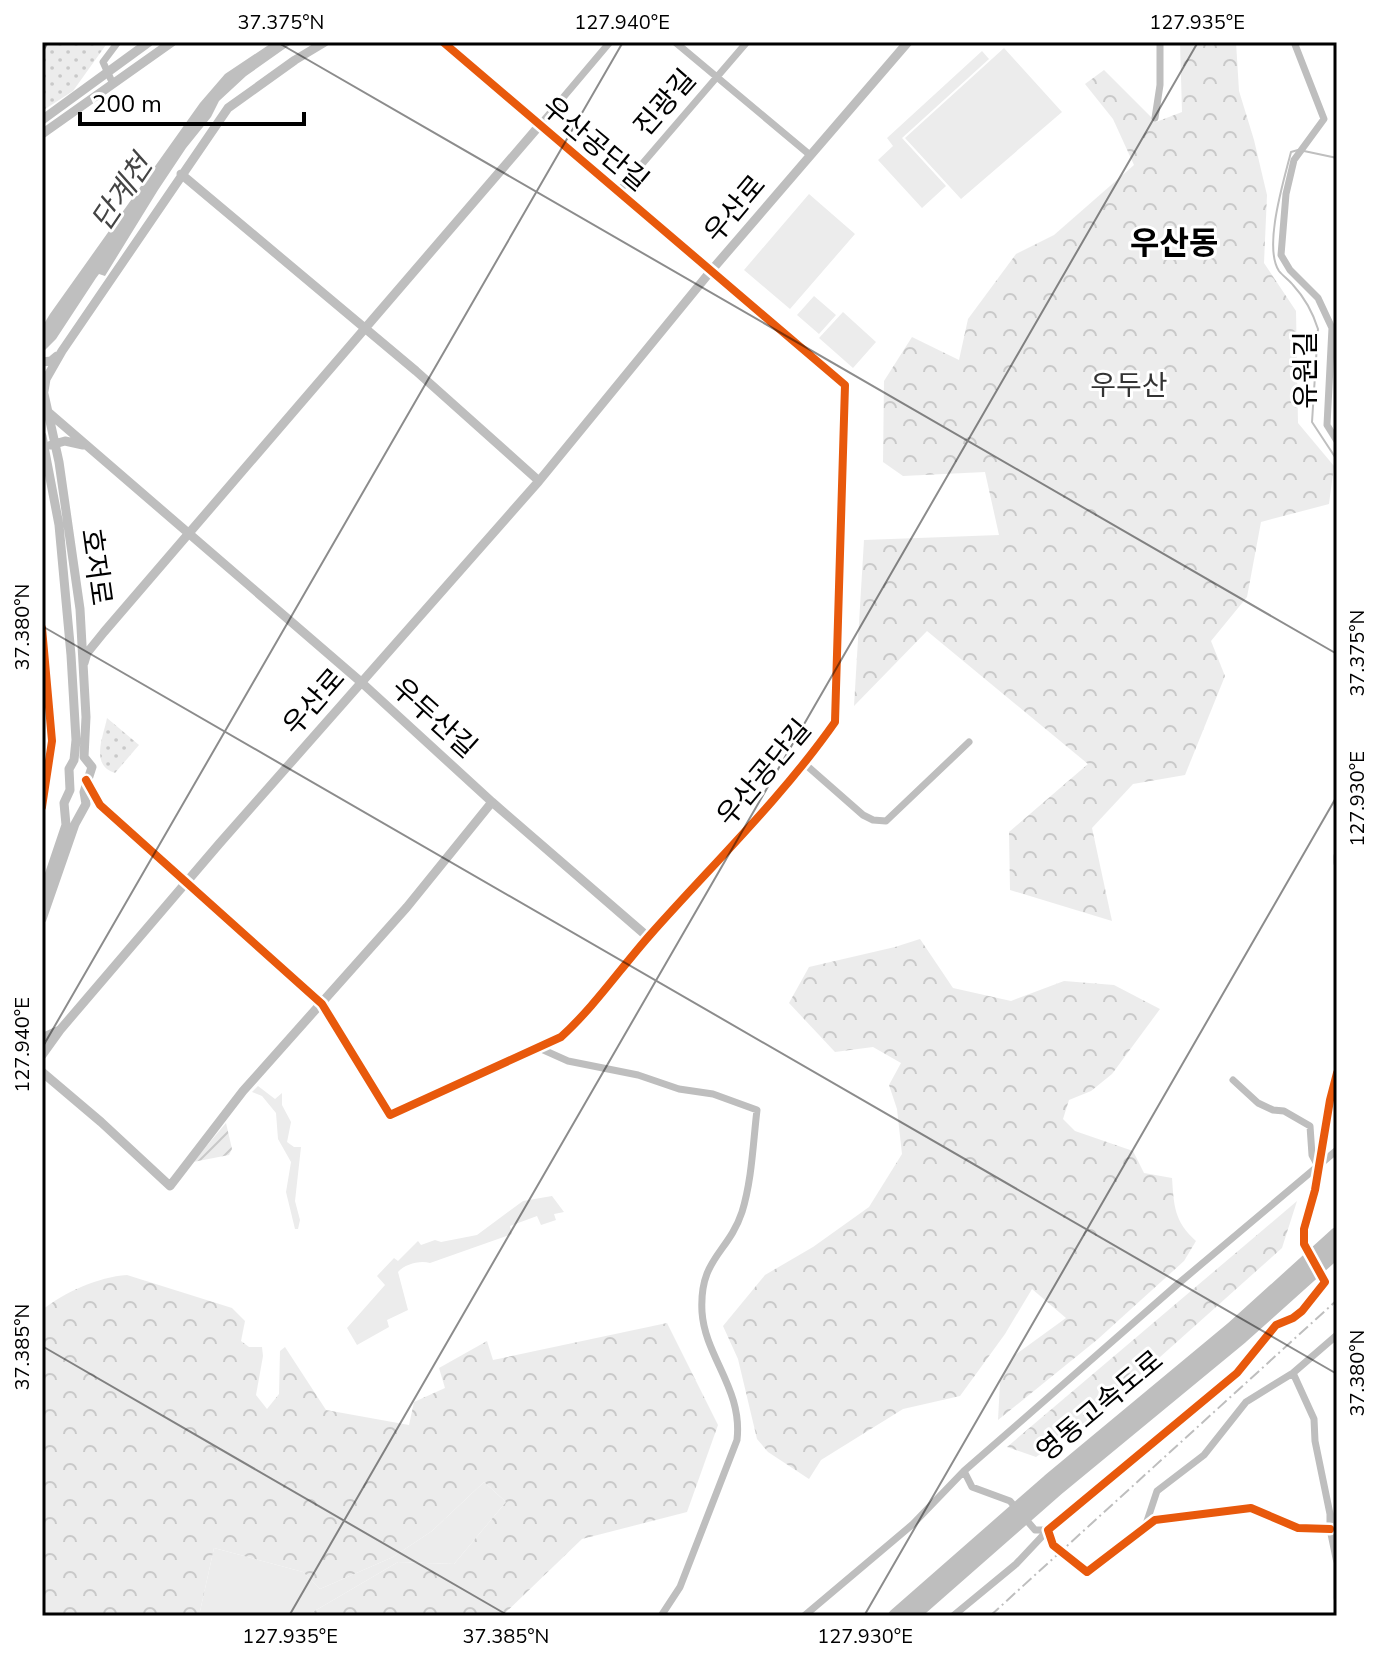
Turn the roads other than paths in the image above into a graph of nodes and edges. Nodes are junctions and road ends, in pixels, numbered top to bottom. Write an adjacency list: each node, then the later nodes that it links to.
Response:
1 (118, 42): 12 (street)
2 (149, 42): 12 (street)
3 (172, 42): 14 (street)
4 (325, 42): 20 (street)
5 (443, 42): 17 (street, 우산공단길)
6 (610, 42): 17 (street)
7 (675, 42): 13 (street)
8 (747, 42): 13 (street, 진광길)
9 (908, 42): 19 (street, 우산로)
10 (1160, 42): 15 (street)
11 (1294, 42): 29 (street, 유원길)
12 (106, 73): 14 (street); 16 (street)
13 (717, 77): 19 (street); 21 (street, 진광길)
14 (113, 84): 18 (street)
15 (1155, 118)
16 (42, 120)
17 (539, 126): 21 (street, 우산공단길); 23 (street, 우산공단길)
18 (42, 134)
19 (810, 155): 22 (street, 우산로)
20 (181, 174): 23 (street); 24 (street)
21 (618, 192): 22 (street, 우산공단길)
22 (710, 272): 34 (street, 우산로); 45 (street, 우산공단길)
23 (364, 328): 34 (street); 35 (street)
24 (62, 351): 25 (street); 26 (street)
25 (42, 362)
26 (43, 389): 27 (street, 호저로)
27 (48, 412): 30 (street, 호저로); 32 (street, 우두산길)
28 (42, 436): 31 (street, 호저로)
29 (1337, 441)
30 (55, 444): 31 (street); 32 (street); 33 (street, 호저로)
31 (44, 447): 38 (street, 호저로)
32 (90, 448): 33 (street); 35 (street, 우두산길)
33 (59, 462): 36 (street, 호저로)
34 (539, 481): 41 (street, 우산로)
35 (189, 532): 37 (street); 41 (street, 우두산길)
36 (82, 624): 37 (street); 39 (street, 호저로)
37 (104, 632): 40 (street)
38 (70, 643): 39 (street); 44 (street, 호저로)
39 (83, 643): 40 (street, 호저로)
40 (84, 663): 43 (street, 호저로)
41 (361, 682): 47 (street, 우두산길); 54 (street, 우산로)
42 (969, 742): 45 (street)
43 (84, 743): 44 (street, 호저로); 44 (street)
44 (83, 761): 46 (street, 호저로); 50 (street, 호저로)
45 (805, 764): 57 (street, 우산공단길)
46 (86, 780): 48 (street, 호저로); 49 (street, 우산공단길)
47 (492, 802): 57 (street, 우두산길); 58 (street)
48 (86, 804): 49 (street); 51 (street)
49 (100, 805): 54 (street, 우산공단길)
50 (66, 812): 51 (street); 55 (street, 호저로)
51 (78, 817): 56 (street)
52 (1337, 856): 53 (street)
53 (1337, 863)
54 (186, 882): 58 (street, 우산공단길); 59 (street, 우산로)
55 (42, 896)
56 (42, 919)
57 (648, 937): 60 (street, 우산공단길)
58 (322, 1004): 60 (street, 우산공단길); 62 (street)
59 (49, 1034): 61 (street, 우산로)
60 (539, 1048): 80 (street)
61 (42, 1055)
62 (44, 1072)
63 (1337, 1073): 66 (street)
64 (1233, 1080): 66 (street)
65 (1337, 1150): 66 (street)
66 (1318, 1166): 68 (street); 73 (street)
67 (1337, 1234): 74 (highway, 영동고속도로)
68 (1304, 1244)
69 (1337, 1251): 74 (highway, 영동고속도로)
70 (1325, 1282): 78 (street)
71 (1337, 1335): 72 (street)
72 (1293, 1373): 76 (street); 77 (street)
73 (964, 1471): 78 (street); 81 (street)
74 (1054, 1484): 75 (highway, 영동고속도로)
75 (1015, 1520): 82 (highway, 영동고속도로); 83 (highway, 영동고속도로)
76 (1145, 1528): 77 (street); 78 (street)
77 (1330, 1529): 79 (street)
78 (1048, 1530): 84 (street)
79 (1337, 1598)
80 (661, 1616)
81 (804, 1616)
82 (895, 1616)
83 (912, 1616)
84 (953, 1616)

